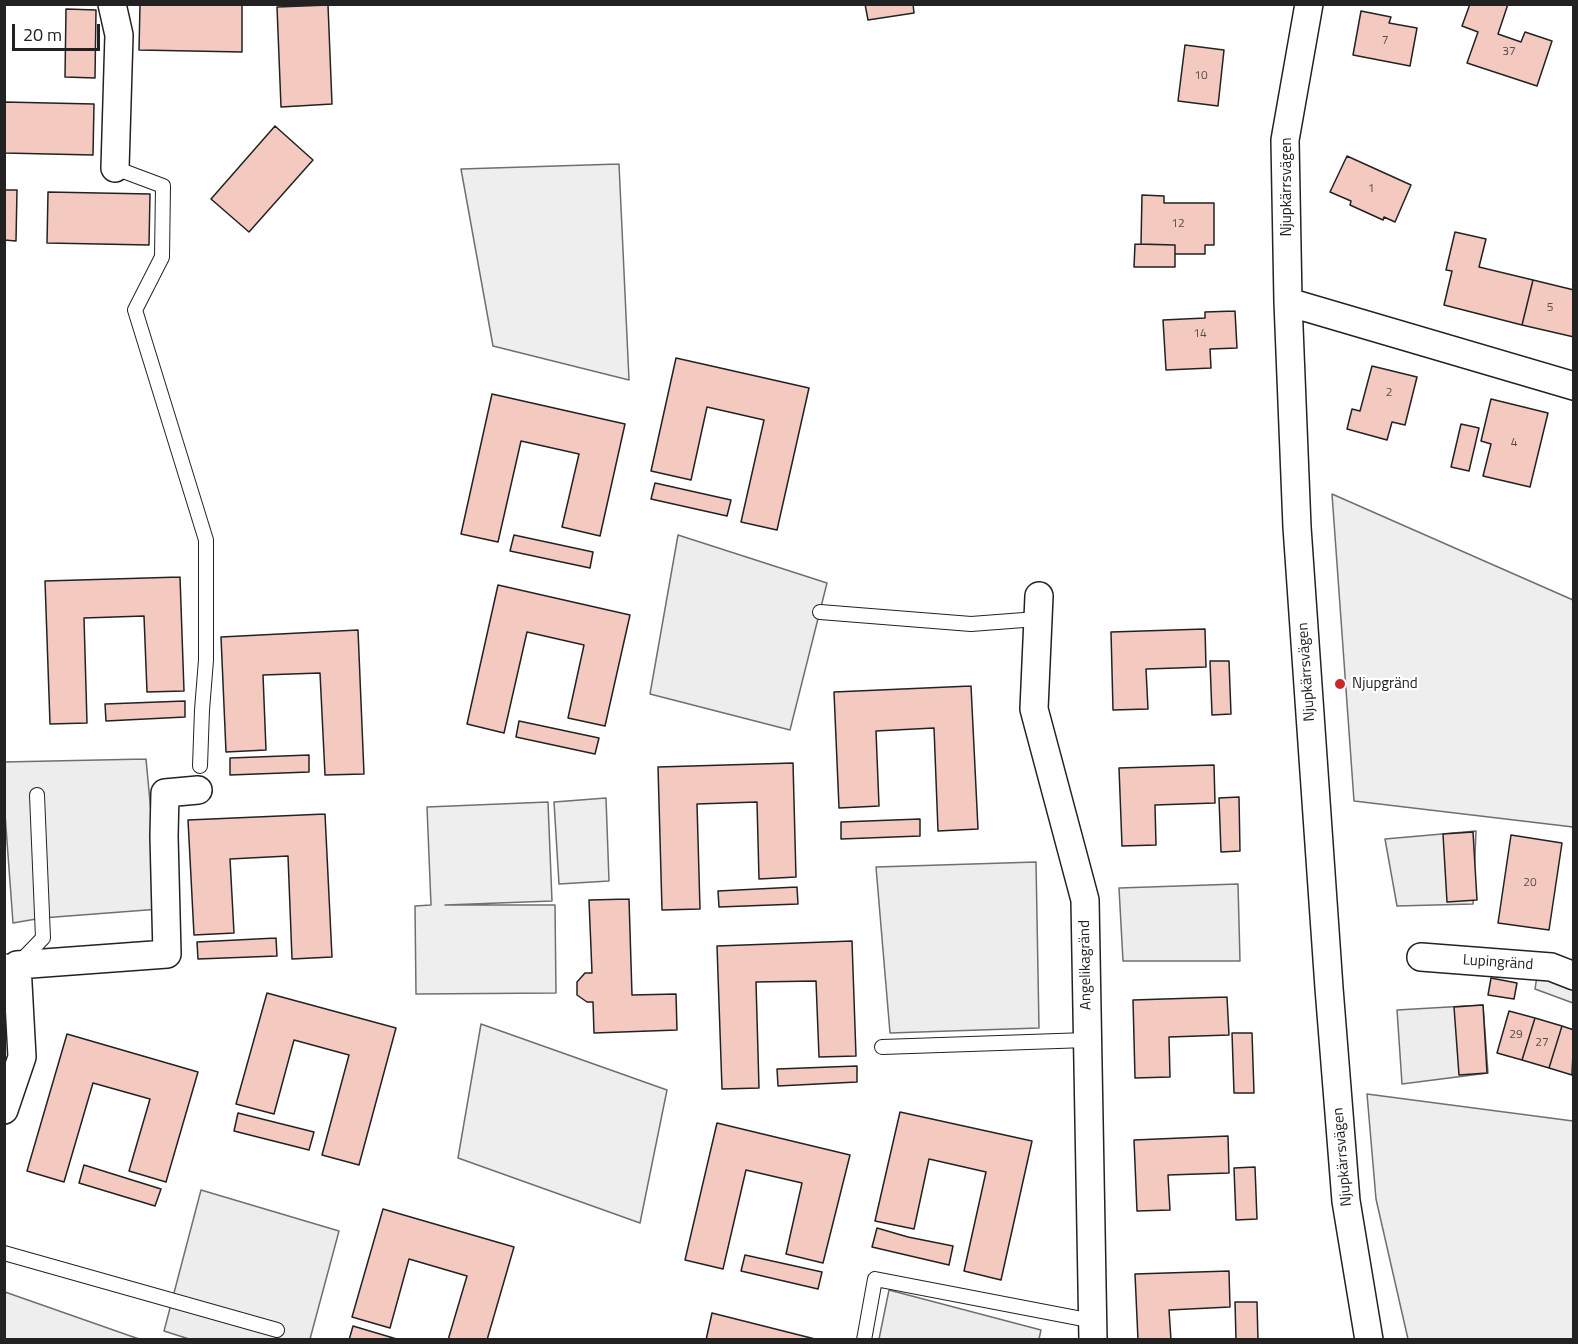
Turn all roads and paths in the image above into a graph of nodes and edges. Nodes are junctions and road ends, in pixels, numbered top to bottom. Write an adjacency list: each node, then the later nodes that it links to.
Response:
1 (112, 4): 3 (street)
2 (1309, 4): 4 (street, Njupkärrsvägen)
3 (115, 168): 8 (lane)
4 (1288, 302): 5 (street); 20 (street, Njupkärrsvägen)
5 (1574, 386)
6 (1038, 608): 7 (lane); 13 (street, Angelikagränd)
7 (820, 612)
8 (199, 778): 11 (street)
9 (37, 795): 11 (lane)
10 (1421, 957): 12 (street, Lupingränd)
11 (11, 963): 15 (street)
12 (1574, 975)
13 (1087, 1040): 14 (lane); 18 (street, Angelikagränd)
14 (882, 1047)
15 (4, 1110)
16 (4, 1253): 17 (lane)
17 (276, 1330)
18 (1093, 1330): 19 (lane)
19 (864, 1340)
20 (1369, 1340)

